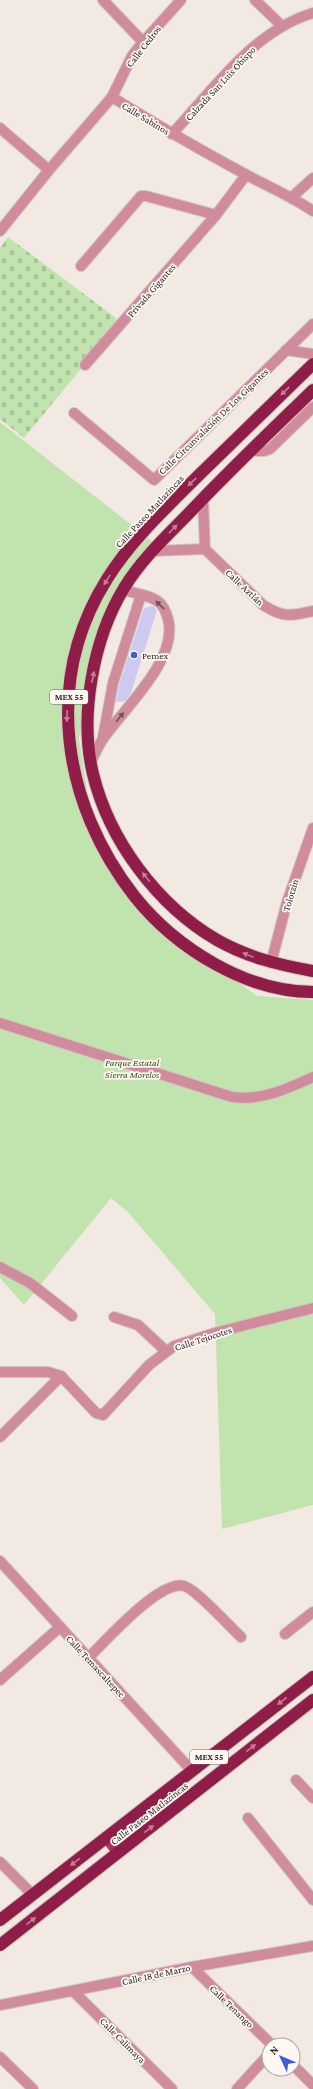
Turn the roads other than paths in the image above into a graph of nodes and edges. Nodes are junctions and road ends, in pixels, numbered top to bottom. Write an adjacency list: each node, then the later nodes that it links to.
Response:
1 (103, 0): 6 (street)
2 (181, 0): 6 (street, Calle Cedros)
3 (254, 0): 5 (street)
4 (313, 13): 5 (street, Calzada San Luis Obispo)
5 (280, 26): 9 (street, Calzada San Luis Obispo)
6 (143, 42): 7 (street, Calle Cedros)
7 (112, 97): 9 (street, Calle Sabinos); 10 (street, Calle Sabinos)
8 (0, 128): 10 (street)
9 (172, 134): 11 (street, Calle Sabinos)
10 (49, 170): 16 (street, Calle Sabinos)
11 (246, 175): 13 (street, Calle Sabinos); 15 (street, Privada Gigantes)
12 (313, 178): 13 (street)
13 (292, 197): 14 (street, Calle Sabinos)
14 (313, 211)
15 (216, 215): 17 (street); 22 (street, Privada Gigantes)
16 (0, 231)
17 (81, 266)
18 (313, 324): 19 (street, Calle Circunvalación De Los Gigantes)
19 (286, 350): 20 (street); 25 (street, Calle Circunvalación De Los Gigantes)
20 (313, 354)
21 (313, 364): 38 (highway, Calle Paseo Matlazincas / MEX 55, one-way to 38)
22 (85, 365)
23 (313, 390): 26 (highway, MEX 55)
24 (313, 407): 26 (street)
25 (74, 413)
26 (251, 451): 27 (highway, MEX 55)
27 (203, 498): 28 (street); 29 (highway, MEX 55, one-way to 27)
28 (205, 549): 29 (street); 32 (street, Calle Aztlán)
29 (153, 551): 30 (highway, MEX 55)
30 (123, 590): 31 (street); 34 (highway, MEX 55, one-way to 30)
31 (141, 595): 33 (street); 33 (street, one-way to 31)
32 (313, 610)
33 (103, 739): 34 (street)
34 (91, 761): 36 (highway, MEX 55, one-way to 34)
35 (313, 828): 36 (street, Tolotzin)
36 (271, 963): 37 (highway, MEX 55)
37 (313, 971)
38 (313, 992)
39 (0, 1023): 40 (street)
40 (313, 1077)
41 (0, 1267): 43 (street)
42 (313, 1308): 45 (street, Calle Tejocotes)
43 (72, 1316)
44 (114, 1317): 45 (street)
45 (166, 1351): 47 (street, Calle Tejocotes)
46 (0, 1372): 47 (street)
47 (61, 1376): 48 (street)
48 (0, 1437)
49 (0, 1560): 51 (street, Calle Temascaltepec)
50 (313, 1612): 52 (street)
51 (60, 1627): 54 (street, Calle Temascaltepec); 56 (street)
52 (285, 1634)
53 (241, 1637): 54 (street)
54 (88, 1658): 58 (street, Calle Temascaltepec)
55 (313, 1677): 58 (highway, Calle Paseo Matlazincas / MEX 55, one-way to 58)
56 (0, 1680)
57 (313, 1700): 63 (highway, Calle Paseo Matlazincas / MEX 55, one-way to 57)
58 (192, 1771): 62 (highway, Calle Paseo Matlazincas / MEX 55)
59 (296, 1780): 60 (street)
60 (313, 1798)
61 (248, 1818): 66 (street)
62 (106, 1838): 63 (main road); 65 (highway, Calle Paseo Matlazincas / MEX 55, one-way to 65)
63 (118, 1853): 68 (highway, Calle Paseo Matlazincas / MEX 55, one-way to 63)
64 (0, 1862): 65 (street)
65 (32, 1894): 67 (highway, Calle Paseo Matlazincas / MEX 55)
66 (313, 1900)
67 (0, 1920)
68 (0, 1945)
69 (313, 1946): 70 (street, Calle 18 de Marzo)
70 (192, 1966): 71 (street, Calle 18 de Marzo); 73 (street, Calle Tenango)
71 (74, 1992): 72 (street, Calle 18 de Marzo); 79 (street, Calle Calimaya)
72 (0, 2005)
73 (264, 2037)
74 (0, 2056): 78 (street)
75 (261, 2062): 80 (street)
76 (301, 2073): 77 (street)
77 (313, 2084)
78 (32, 2089)
79 (172, 2089)
80 (236, 2089)

